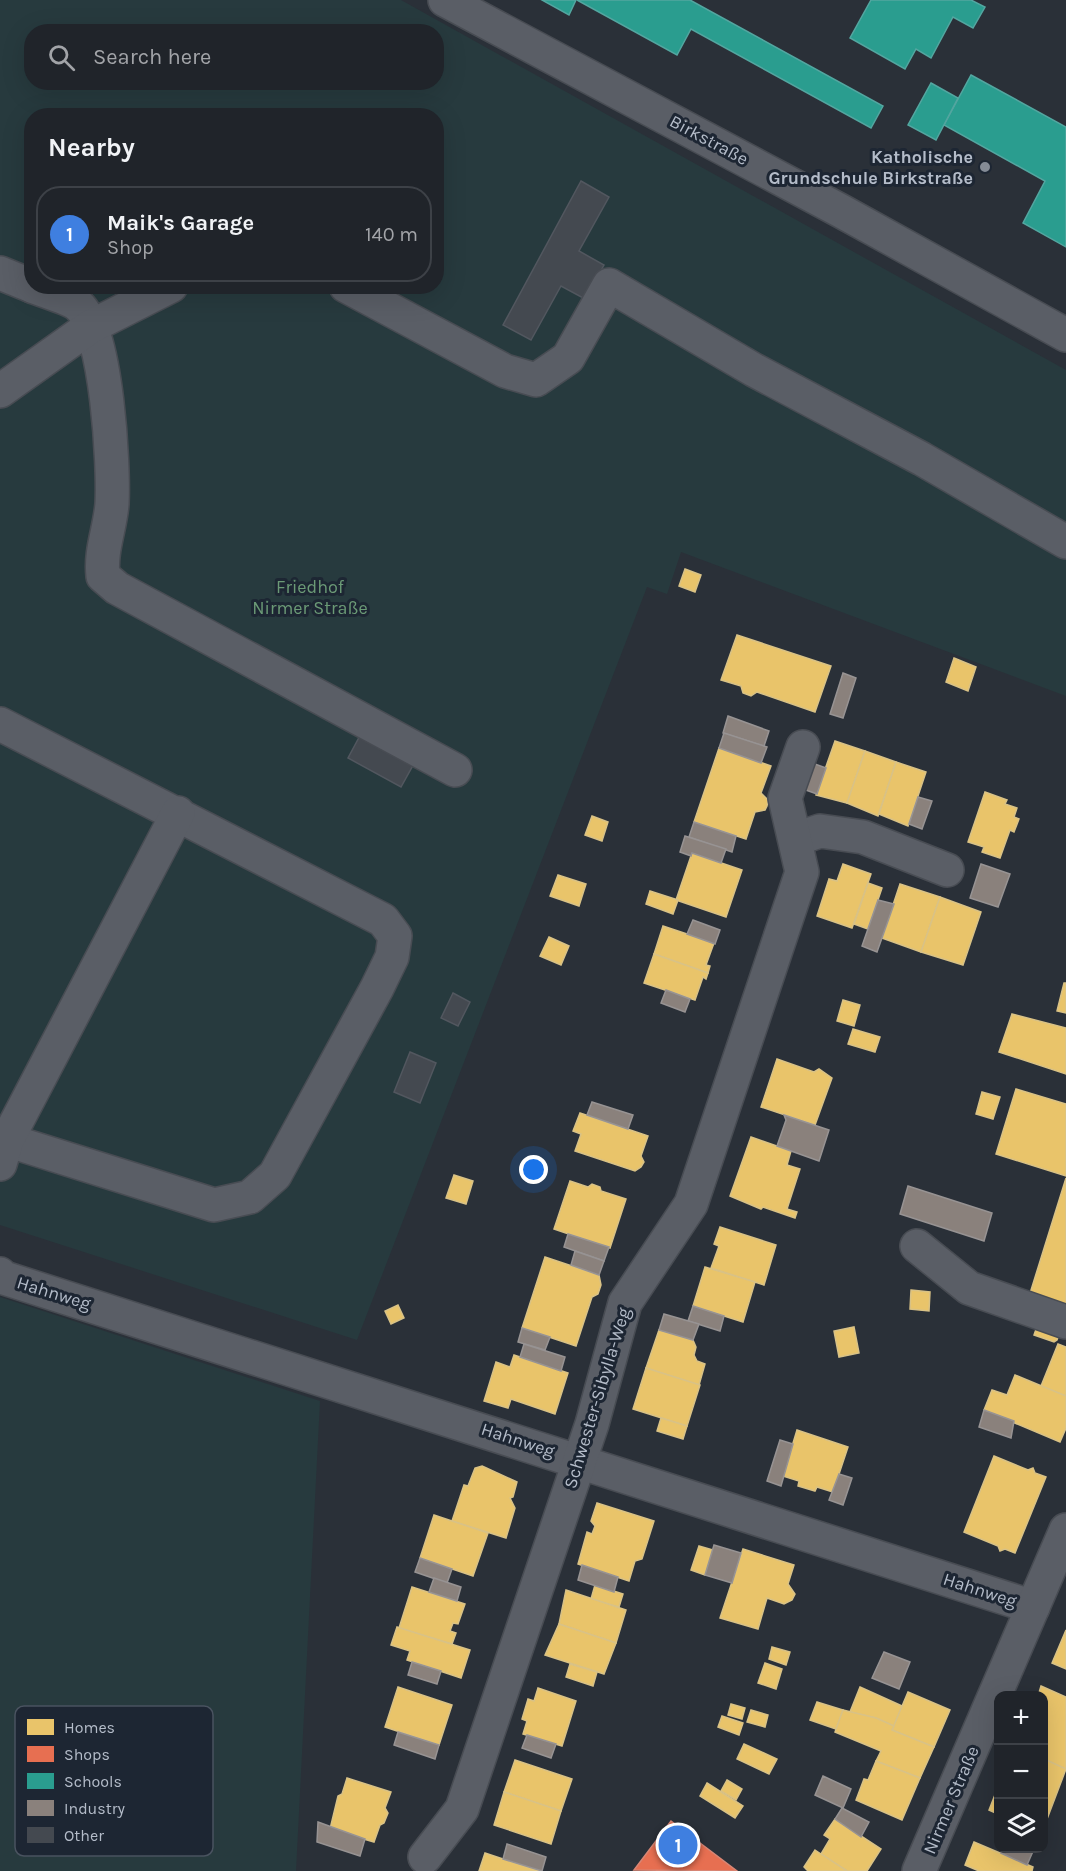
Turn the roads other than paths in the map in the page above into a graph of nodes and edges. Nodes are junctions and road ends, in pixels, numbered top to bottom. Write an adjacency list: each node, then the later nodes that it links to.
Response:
1 (445, 0): 8 (street, Birkstraße)
2 (0, 273): 3 (street)
3 (24, 283)
4 (51, 294): 7 (street)
5 (155, 294): 7 (street)
6 (361, 294): 10 (street)
7 (90, 327): 9 (street); 13 (street)
8 (1066, 335)
9 (0, 391)
10 (1066, 542)
11 (0, 724): 14 (street)
12 (803, 747): 15 (street, Schwester-Sibylla-Weg)
13 (455, 770)
14 (178, 813): 17 (street); 17 (street)
15 (796, 839): 16 (street); 21 (street, Schwester-Sibylla-Weg)
16 (947, 870)
17 (2, 1148)
18 (917, 1246): 20 (street)
19 (1, 1275): 21 (street, Hahnweg)
20 (1066, 1322)
21 (579, 1460): 23 (street, Hahnweg); 24 (street, Schwester-Sibylla-Weg)
22 (1063, 1546): 23 (street, Nirmer Straße)
23 (1033, 1607): 25 (street, Nirmer Straße)
24 (425, 1857)
25 (919, 1871)

